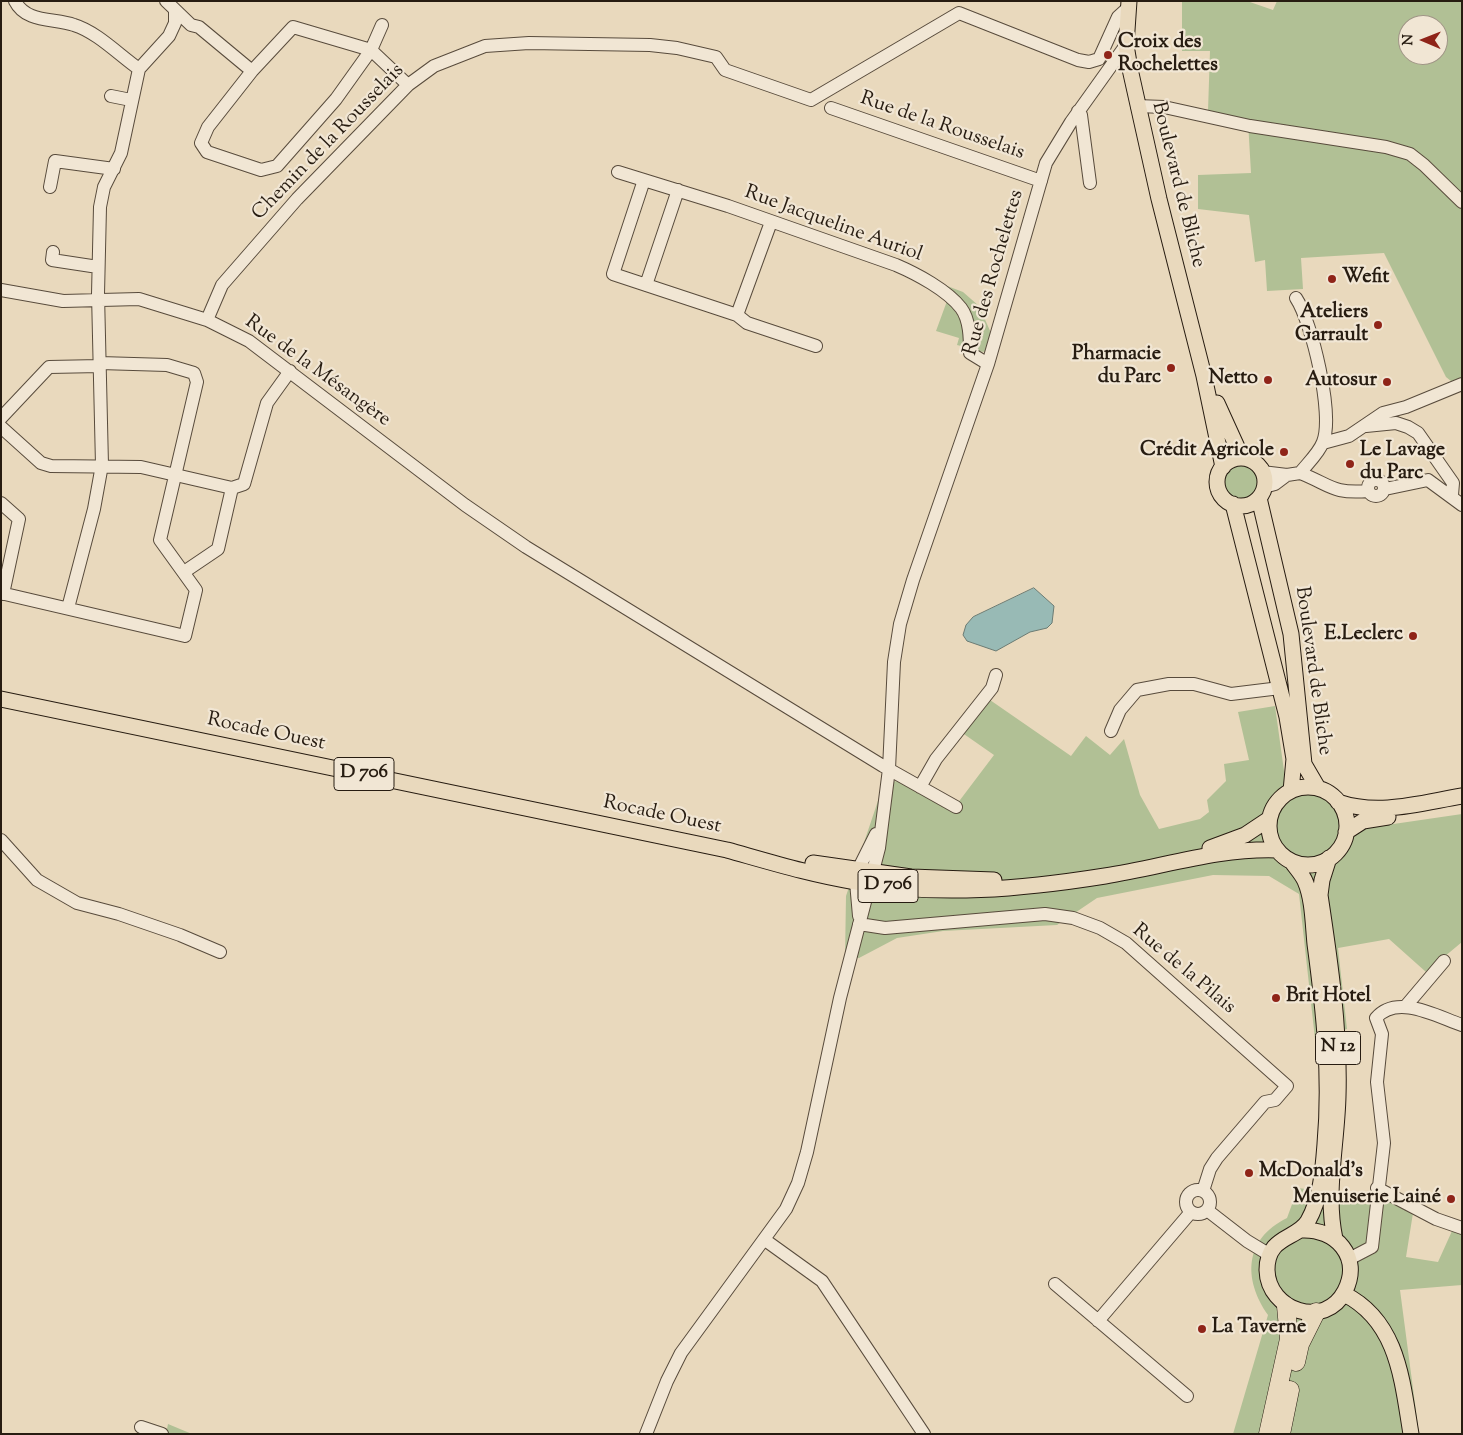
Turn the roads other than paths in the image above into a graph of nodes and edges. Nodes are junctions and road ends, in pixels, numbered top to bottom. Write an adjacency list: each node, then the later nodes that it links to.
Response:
1 (15, 1): 7 (street)
2 (1129, 4): 5 (main road, Boulevard de Bliche); 9 (street, Chemin de la Rousselais)
3 (171, 6): 7 (street); 8 (street)
4 (382, 25): 6 (street)
5 (1126, 45): 12 (main road, Boulevard de Bliche); 14 (street, Rue des Rochelettes)
6 (371, 50): 8 (street); 8 (street); 9 (street)
7 (139, 69): 11 (street)
8 (252, 71)
9 (408, 85): 31 (street, Chemin de la Rousselais)
10 (111, 96): 11 (street)
11 (131, 100): 15 (street)
12 (1137, 106): 22 (street); 36 (main road, Boulevard de Bliche)
13 (832, 108): 18 (street, Rue de la Rousselais)
14 (1078, 111): 18 (street, Rue des Rochelettes); 19 (street)
15 (114, 169): 20 (street); 25 (street)
16 (618, 172): 17 (street, Rue Jacqueline Auriol)
17 (644, 180): 21 (street, Rue Jacqueline Auriol); 26 (street)
18 (1041, 181): 34 (street, Rue des Rochelettes)
19 (1090, 183)
20 (50, 187)
21 (678, 190): 23 (street, Rue Jacqueline Auriol); 26 (street)
22 (1462, 202)
23 (771, 222): 30 (street); 34 (street, Rue Jacqueline Auriol)
24 (53, 252): 25 (street)
25 (98, 267): 29 (street)
26 (646, 285): 30 (street)
27 (1, 290): 29 (street, Rue de la Mésangère)
28 (1296, 298): 41 (street)
29 (98, 299): 31 (street, Rue de la Mésangère); 33 (street)
30 (736, 314): 32 (street)
31 (207, 320): 35 (street, Rue de la Mésangère)
32 (816, 346)
33 (100, 364): 38 (street); 43 (street); 46 (street)
34 (988, 364): 61 (street, Rue des Rochelettes)
35 (290, 371): 48 (street); 61 (street, Rue de la Mésangère)
36 (1204, 376): 42 (main road, Boulevard de Bliche); 44 (main road, Boulevard de Bliche)
37 (1462, 384): 39 (street)
38 (1, 418)
39 (1366, 426): 41 (street); 50 (street)
40 (1, 427): 43 (street)
41 (1323, 443): 47 (street)
42 (1242, 458): 44 (main road); 45 (main road)
43 (102, 465): 46 (street); 56 (street)
44 (1223, 467): 52 (main road)
45 (1262, 472): 47 (street); 49 (main road)
46 (174, 473): 48 (street); 54 (street)
47 (1294, 474): 49 (street); 50 (street)
48 (232, 488): 54 (street)
49 (1262, 493): 52 (main road); 63 (main road, Boulevard de Bliche)
50 (1452, 496): 53 (street)
51 (1, 503): 55 (street)
52 (1233, 504): 58 (main road, Boulevard de Bliche)
53 (1462, 505)
54 (184, 572): 56 (street)
55 (2, 594): 56 (street)
56 (68, 608)
57 (996, 675): 62 (street)
58 (1280, 688): 60 (street); 64 (main road, Boulevard de Bliche)
59 (1, 699): 76 (main road, Rocade Ouest / D 706)
60 (1111, 731)
61 (889, 769): 62 (street, Rue de la Mésangère); 76 (street, Rue des Rochelettes)
62 (920, 787): 68 (street, Rue de la Mésangère)
63 (1318, 788): 64 (main road); 66 (main road)
64 (1291, 791): 69 (main road)
65 (1462, 796): 66 (main road)
66 (1338, 802): 70 (main road)
67 (1462, 803): 70 (main road)
68 (956, 806)
69 (1269, 819): 72 (main road); 74 (main road, Rocade Ouest / D 706)
70 (1346, 832): 73 (main road)
71 (1, 840): 78 (street)
72 (1277, 850): 74 (main road, Rocade Ouest / D 706); 75 (main road)
73 (1329, 858): 75 (main road); 88 (main road, N 12)
74 (1177, 861): 76 (main road, Rocade Ouest / D 706)
75 (1292, 862): 87 (main road, N 12)
76 (864, 881): 77 (street, Rue des Rochelettes)
77 (859, 924): 83 (street, Rue de la Pilais); 89 (street, Rue des Rochelettes)
78 (220, 952)
79 (1444, 961): 80 (street)
80 (1405, 1007): 81 (street); 82 (street)
81 (1462, 1025)
82 (1378, 1188): 86 (street); 91 (street)
83 (1203, 1191): 84 (street); 85 (street)
84 (1207, 1210): 85 (street); 90 (street)
85 (1191, 1212): 96 (street)
86 (1462, 1228)
87 (1300, 1230): 88 (main road); 90 (main road)
88 (1336, 1239): 91 (main road)
89 (765, 1240): 100 (street, Rue des Rochelettes); 101 (street)
90 (1270, 1255): 94 (main road)
91 (1349, 1259): 93 (main road)
92 (1055, 1284): 96 (street)
93 (1344, 1294): 95 (main road); 104 (main road)
94 (1286, 1306): 95 (main road); 102 (highway)
95 (1316, 1312): 103 (highway)
96 (1098, 1321): 97 (street)
97 (1187, 1396)
98 (140, 1427): 99 (street)
99 (162, 1434)
100 (646, 1434)
101 (924, 1434)
102 (1268, 1434)
103 (1281, 1434)
104 (1410, 1434)

